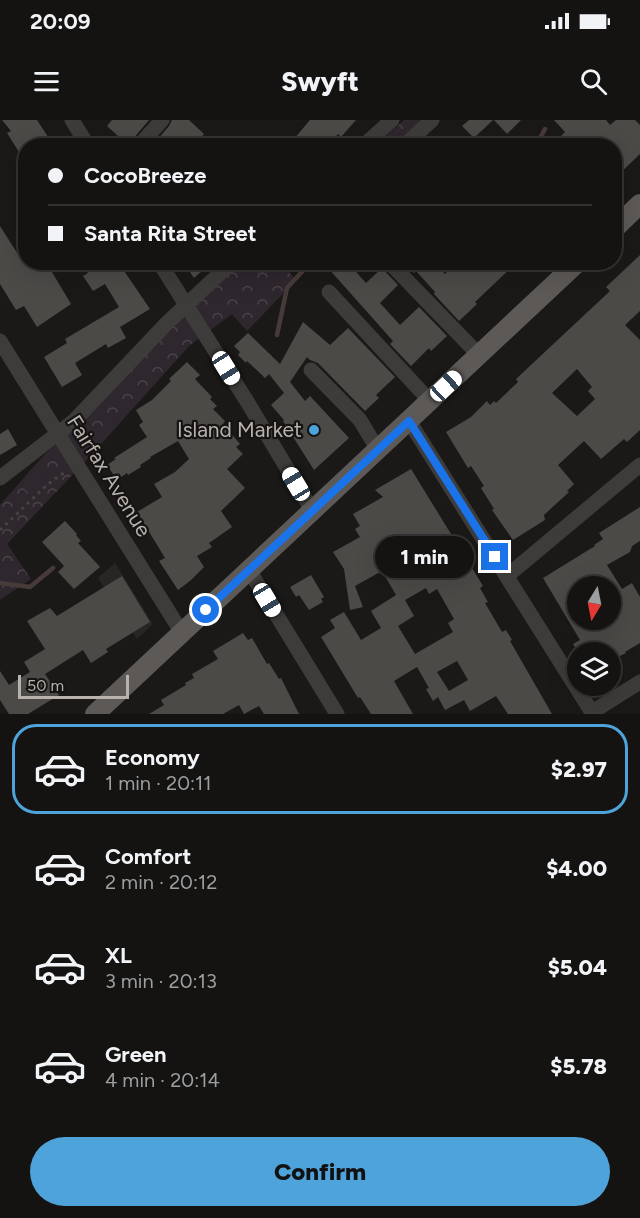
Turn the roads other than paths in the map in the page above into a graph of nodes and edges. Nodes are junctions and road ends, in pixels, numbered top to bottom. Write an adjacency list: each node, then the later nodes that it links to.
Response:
1 (72, 120): 5 (street)
2 (162, 120): 6 (street)
3 (392, 120): 7 (street)
4 (432, 120): 8 (street)
5 (83, 138)
6 (146, 138)
7 (372, 138)
8 (413, 138)
9 (640, 204): 10 (main road)
10 (622, 221)
11 (164, 270): 16 (street)
12 (223, 270): 16 (street)
13 (397, 270): 18 (street)
14 (569, 270): 18 (main road)
15 (329, 292): 20 (street)
16 (186, 305): 22 (street); 26 (street)
17 (0, 341): 22 (street, Fairfax Avenue)
18 (479, 355): 20 (main road)
19 (311, 370): 23 (street)
20 (430, 401): 21 (main road)
21 (409, 421): 23 (main road); 28 (street)
22 (58, 434): 25 (street); 29 (street, Fairfax Avenue)
23 (378, 450): 26 (main road)
24 (640, 465): 28 (street)
25 (0, 478)
26 (312, 510): 27 (main road)
27 (249, 570): 29 (main road); 33 (street)
28 (507, 576): 31 (street)
29 (182, 633): 32 (main road)
30 (640, 682): 31 (street)
31 (592, 713)
32 (95, 714)
33 (336, 714)

